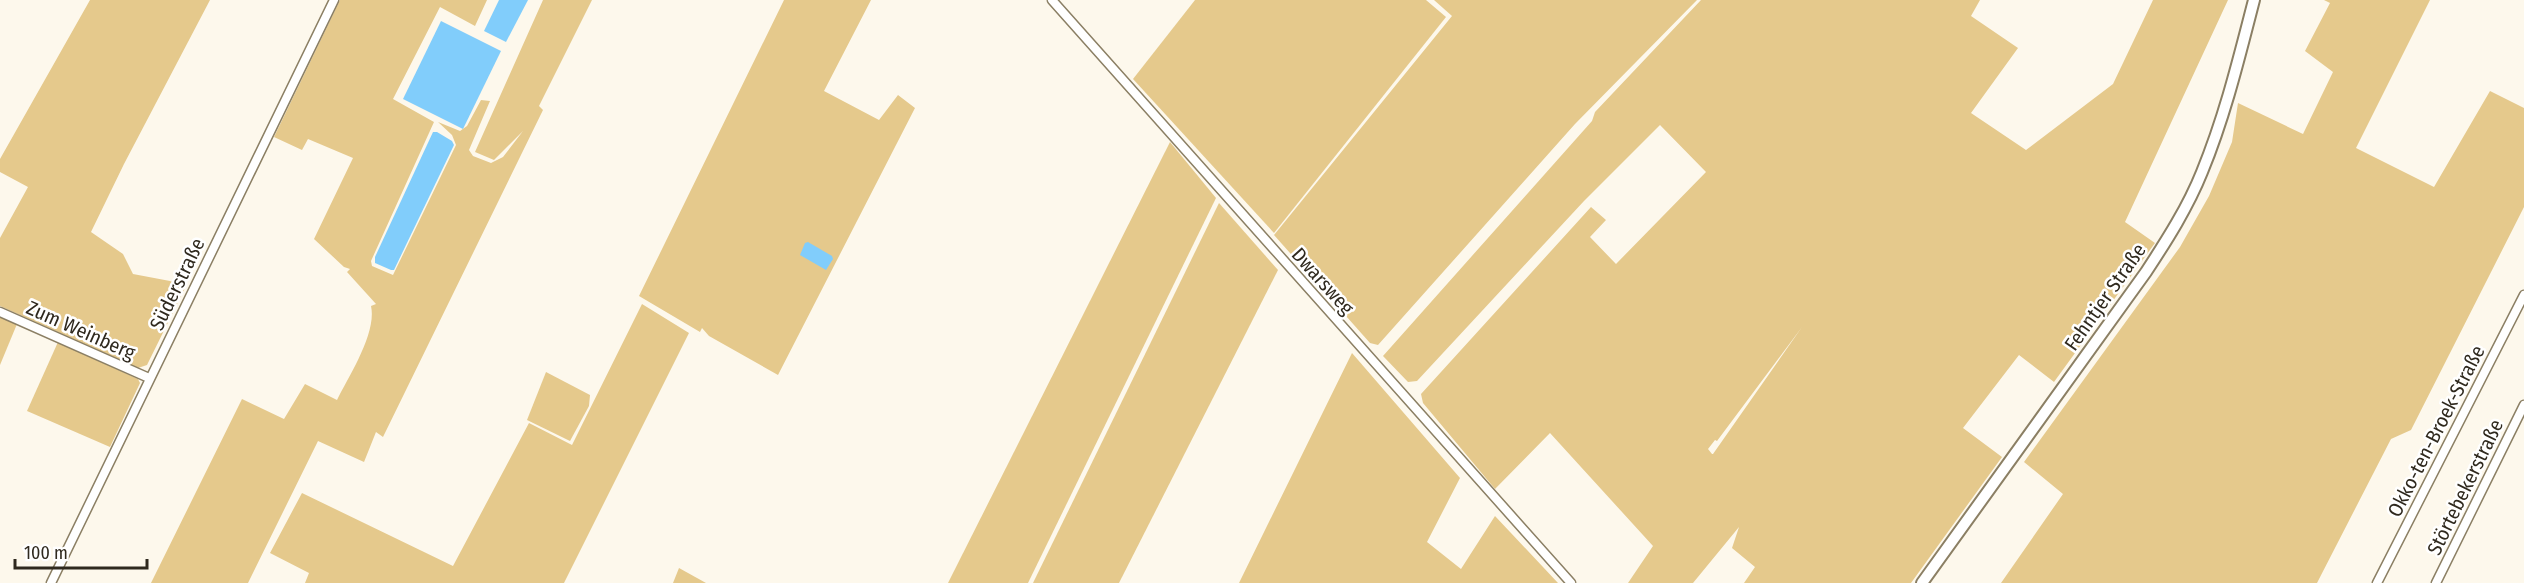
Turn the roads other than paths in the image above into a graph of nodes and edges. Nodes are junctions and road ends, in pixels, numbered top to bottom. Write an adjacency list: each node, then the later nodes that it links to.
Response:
1 (334, 0): 6 (street, Süderstraße)
2 (1052, 0): 9 (street, Dwarsweg)
3 (2254, 0): 10 (street, Fehntjer Straße)
4 (2524, 295): 11 (street, Okko-ten-Broek-Straße)
5 (0, 312): 6 (street, Zum Weinberg)
6 (149, 378): 8 (street, Süderstraße)
7 (2524, 405): 12 (street, Störtebekerstraße)
8 (51, 583)
9 (1571, 583)
10 (1922, 583)
11 (2377, 583)
12 (2436, 583)

